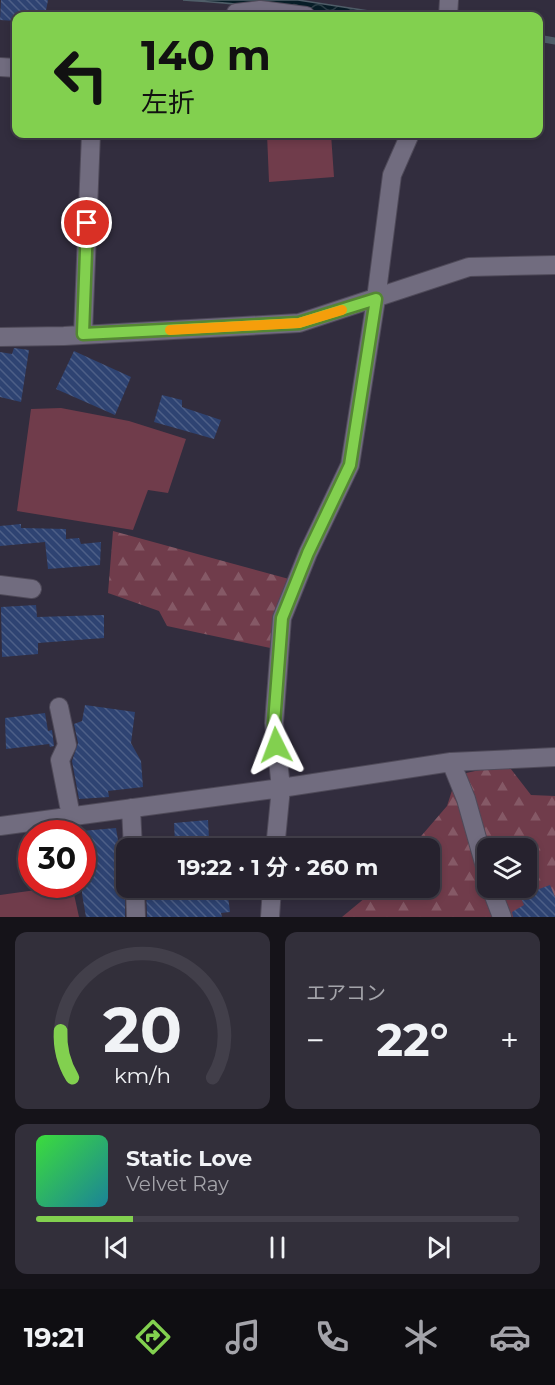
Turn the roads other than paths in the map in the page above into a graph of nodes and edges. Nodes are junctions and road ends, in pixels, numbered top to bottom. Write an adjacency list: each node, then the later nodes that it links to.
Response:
1 (91, 138): 5 (street)
2 (408, 138): 4 (street)
3 (555, 265): 4 (street)
4 (376, 299): 5 (street); 12 (street)
5 (83, 334): 6 (street)
6 (0, 337)
7 (0, 585): 8 (street)
8 (32, 589)
9 (59, 707): 14 (street)
10 (555, 757): 11 (street)
11 (451, 762): 12 (street); 18 (street)
12 (281, 788): 13 (street); 17 (street)
13 (131, 808): 14 (street); 16 (street)
14 (71, 816): 15 (street)
15 (0, 826)
16 (132, 838)
17 (277, 838)
18 (477, 838)
19 (135, 898): 22 (street)
20 (271, 898): 23 (street)
21 (495, 898): 24 (street)
22 (136, 917)
23 (270, 917)
24 (502, 917)

